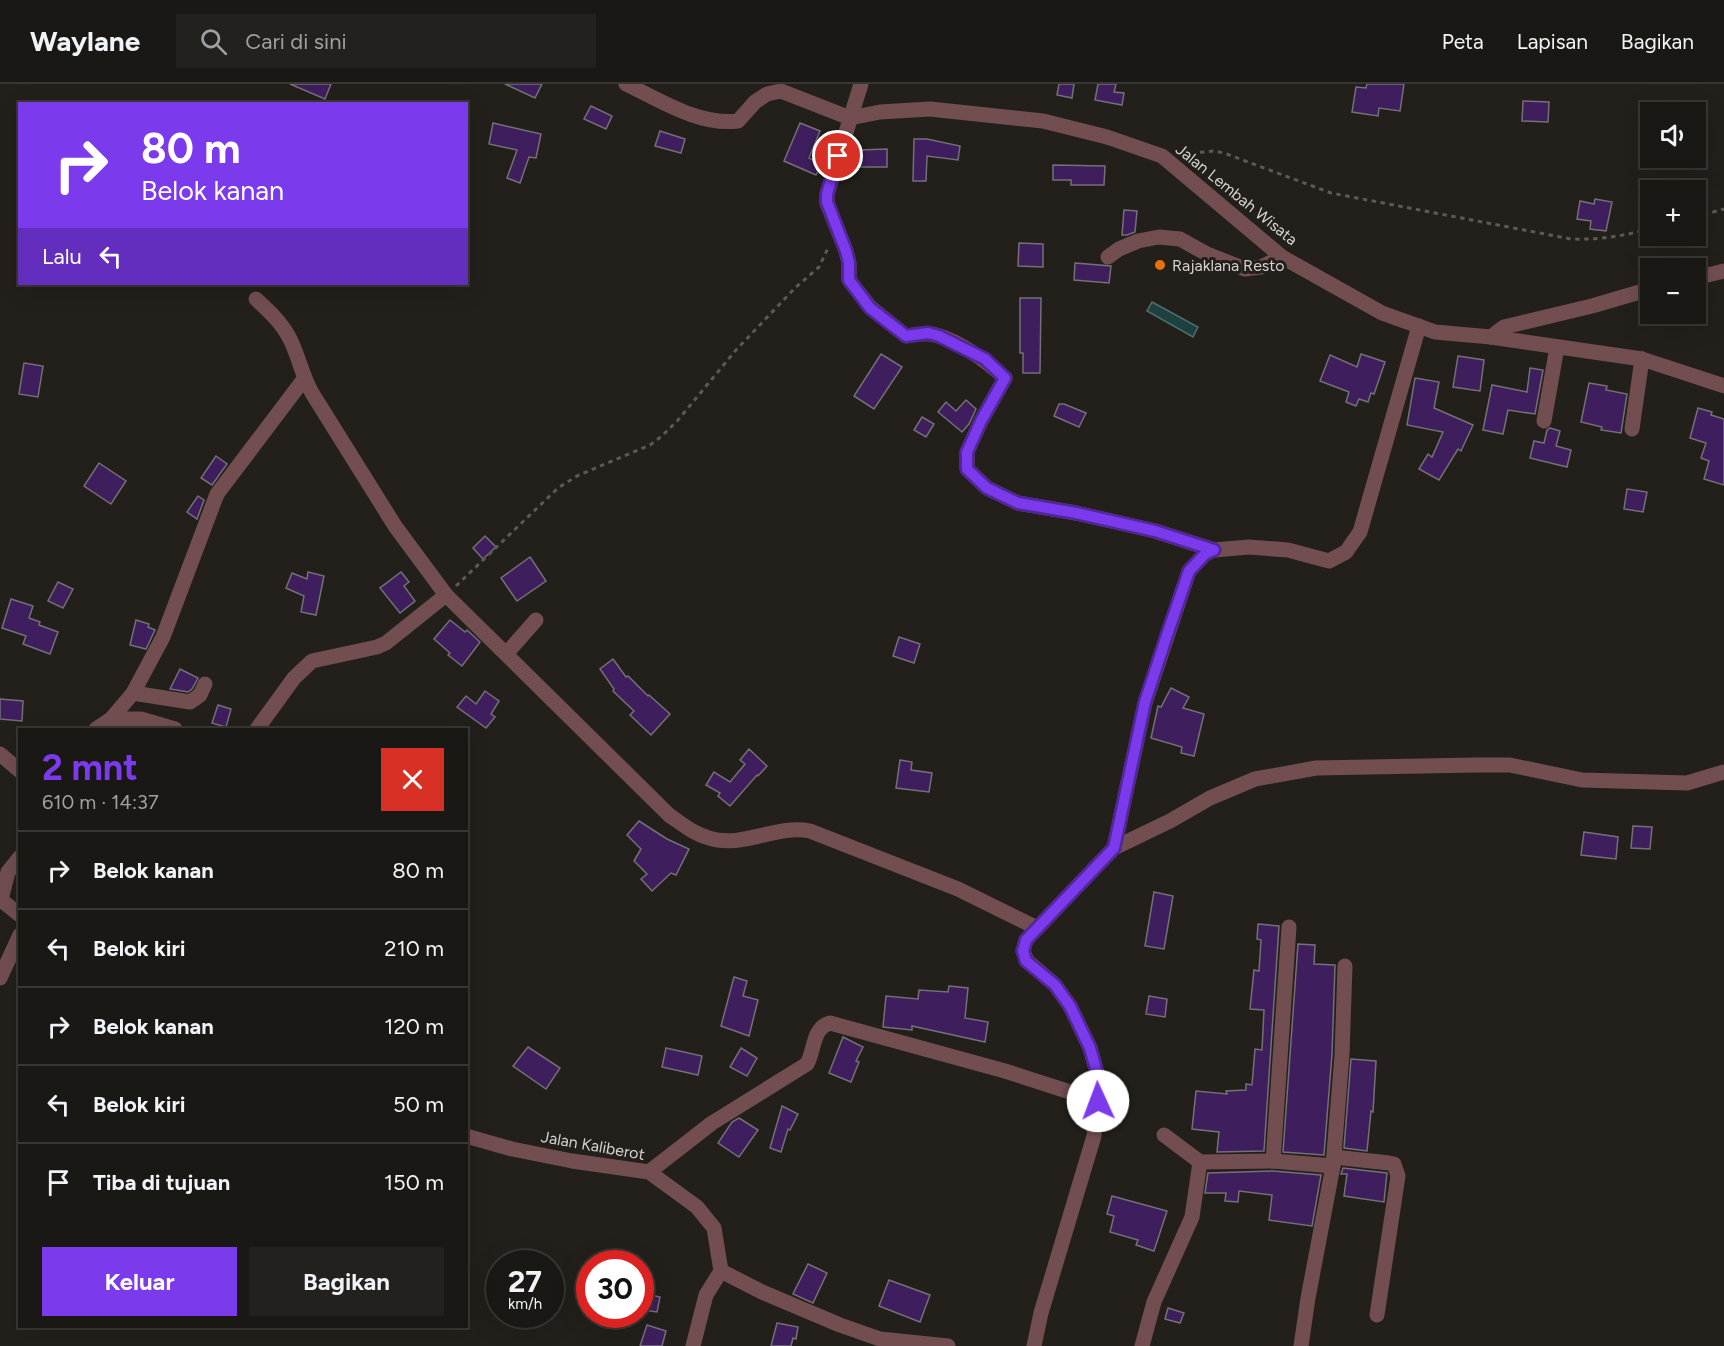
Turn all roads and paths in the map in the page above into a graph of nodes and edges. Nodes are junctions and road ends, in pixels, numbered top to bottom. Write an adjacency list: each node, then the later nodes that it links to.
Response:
1 (626, 84): 3 (street)
2 (861, 84): 3 (street)
3 (850, 118): 4 (street, Jalan Lembah Wisata); 23 (street)
4 (1162, 156): 7 (path); 10 (street, Jalan Lembah Wisata)
5 (1724, 209): 6 (path)
6 (1706, 214)
7 (1640, 231)
8 (830, 244): 24 (path)
9 (1108, 257): 10 (street)
10 (1282, 257): 15 (street, Jalan Lembah Wisata)
11 (1724, 271): 12 (street)
12 (1706, 275)
13 (1640, 292): 16 (street)
14 (256, 299): 19 (street)
15 (1419, 326): 16 (street, Jalan Lembah Wisata); 23 (street)
16 (1491, 337): 17 (street, Jalan Lembah Wisata)
17 (1557, 347): 18 (street, Jalan Lembah Wisata); 21 (street)
18 (1642, 359): 20 (street, Jalan Lembah Wisata); 22 (street)
19 (304, 379): 24 (street); 28 (street)
20 (1724, 386)
21 (1544, 421)
22 (1632, 429)
23 (1214, 550): 36 (street)
24 (446, 595): 26 (street); 32 (street)
25 (536, 620): 26 (street)
26 (506, 654): 41 (street)
27 (205, 684): 28 (street)
28 (133, 693): 29 (street)
29 (111, 719): 30 (street); 31 (street)
30 (98, 728)
31 (172, 728)
32 (258, 728)
33 (0, 754): 34 (street)
34 (18, 769)
35 (1724, 772): 36 (street)
36 (1114, 848): 41 (street)
37 (18, 860): 38 (street)
38 (1, 900): 39 (street)
39 (18, 913)
40 (1289, 927): 48 (street)
41 (1037, 928): 45 (street)
42 (18, 939): 44 (street)
43 (1345, 966): 50 (street)
44 (0, 978)
45 (1098, 1101): 51 (street); 56 (street)
46 (1164, 1135): 49 (street)
47 (468, 1137): 51 (street, Jalan Kaliberot)
48 (1273, 1161): 49 (street); 50 (street)
49 (1200, 1162): 57 (street)
50 (1334, 1162): 53 (street); 58 (street)
51 (649, 1172): 52 (street, Jalan Kaliberot)
52 (721, 1271): 54 (street); 55 (street)
53 (1377, 1315)
54 (693, 1346)
55 (948, 1346)
56 (1034, 1346)
57 (1142, 1346)
58 (1301, 1346)

